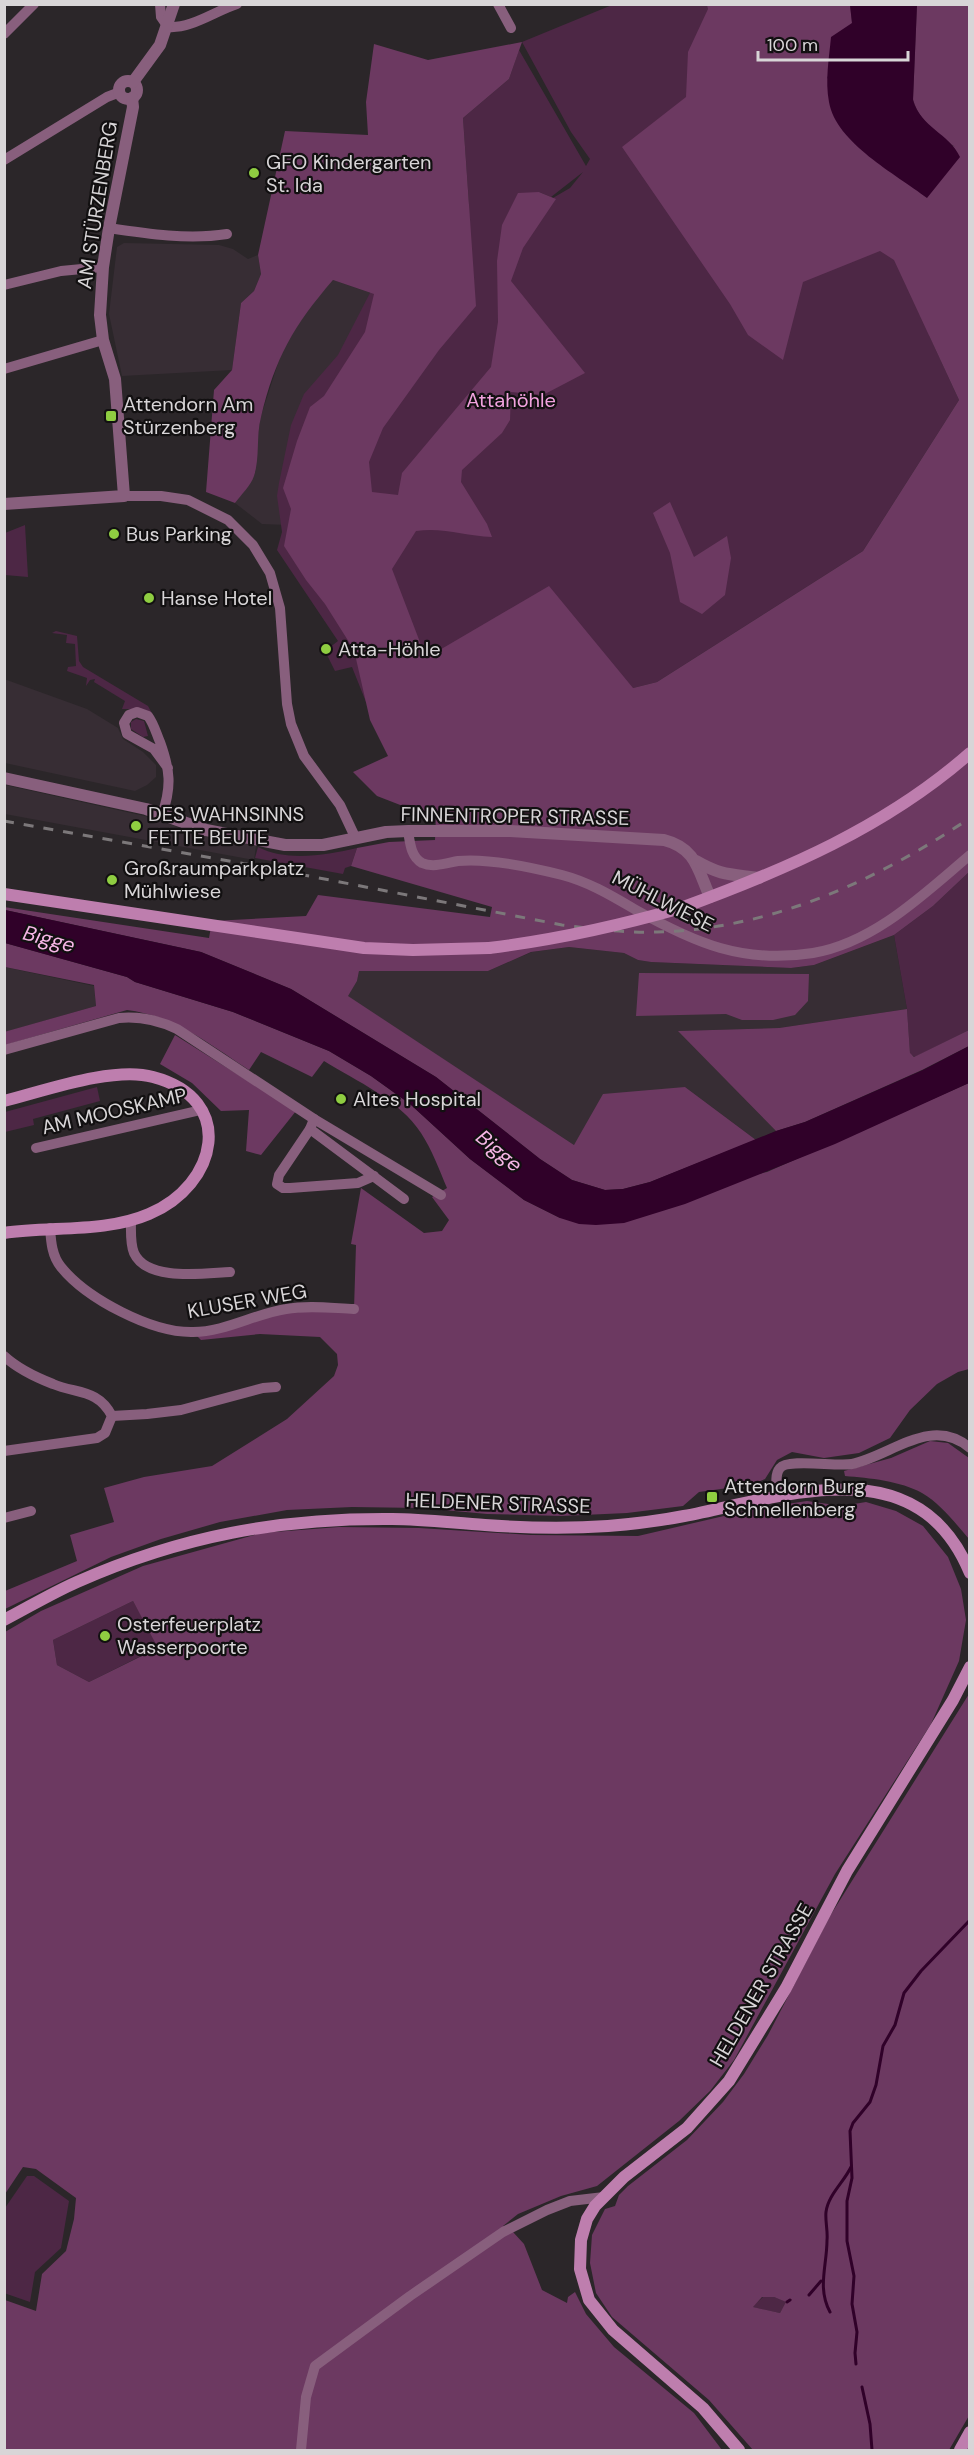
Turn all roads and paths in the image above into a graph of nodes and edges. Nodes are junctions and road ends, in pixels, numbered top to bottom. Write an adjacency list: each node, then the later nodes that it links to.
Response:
1 (34, 4): 8 (street)
2 (160, 4): 6 (street)
3 (174, 4): 6 (street)
4 (237, 4): 6 (street)
5 (498, 4): 7 (street)
6 (168, 27): 9 (street)
7 (510, 28)
8 (4, 34)
9 (134, 82): 10 (street); 11 (street)
10 (120, 92): 11 (street); 12 (street)
11 (132, 98): 13 (street, AM STÜRZENBERG)
12 (4, 160)
13 (109, 228): 14 (street); 15 (street, AM STÜRZENBERG)
14 (227, 234)
15 (103, 267): 16 (street); 17 (street, AM STÜRZENBERG)
16 (4, 285)
17 (103, 340): 18 (street); 19 (street, AM STÜRZENBERG)
18 (4, 369)
19 (124, 496): 20 (street); 28 (street)
20 (4, 504)
21 (154, 728): 22 (street); 22 (street); 24 (street)
22 (134, 740): 24 (street)
23 (969, 753): 31 (main road)
24 (168, 768): 26 (street)
25 (4, 778): 26 (street, FINNENTROPER STRASSE)
26 (162, 815): 28 (street, FINNENTROPER STRASSE)
27 (408, 831): 28 (street, FINNENTROPER STRASSE); 29 (street, MÜHLWIESE); 30 (street, FINNENTROPER STRASSE)
28 (356, 839)
29 (969, 855)
30 (696, 861): 31 (street); 33 (street, FINNENTROPER STRASSE)
31 (759, 878): 33 (main road)
32 (4, 894): 33 (main road, bridge)
33 (710, 897)
34 (4, 1050): 37 (street)
35 (4, 1101): 36 (main road)
36 (201, 1110): 38 (street, AM MOOSKAMP); 42 (main road)
37 (312, 1124): 39 (street); 39 (street); 40 (street)
38 (36, 1148)
39 (374, 1176): 41 (street)
40 (441, 1195)
41 (404, 1199)
42 (131, 1220): 43 (main road); 45 (street)
43 (50, 1228): 44 (main road); 46 (street, KLUSER WEG)
44 (4, 1233)
45 (230, 1272)
46 (354, 1309)
47 (4, 1356): 49 (street)
48 (276, 1387): 49 (street)
49 (112, 1416): 51 (street)
50 (969, 1448): 52 (street)
51 (4, 1451)
52 (778, 1495): 55 (main road, HELDENER STRASSE); 56 (main road, HELDENER STRASSE)
53 (31, 1511): 54 (street)
54 (4, 1518)
55 (969, 1573)
56 (4, 1620)
57 (969, 1667): 58 (main road, HELDENER STRASSE)
58 (604, 2197): 60 (street); 61 (main road, HELDENER STRASSE)
59 (969, 2432): 62 (main road)
60 (301, 2451)
61 (739, 2451)
62 (960, 2451)

